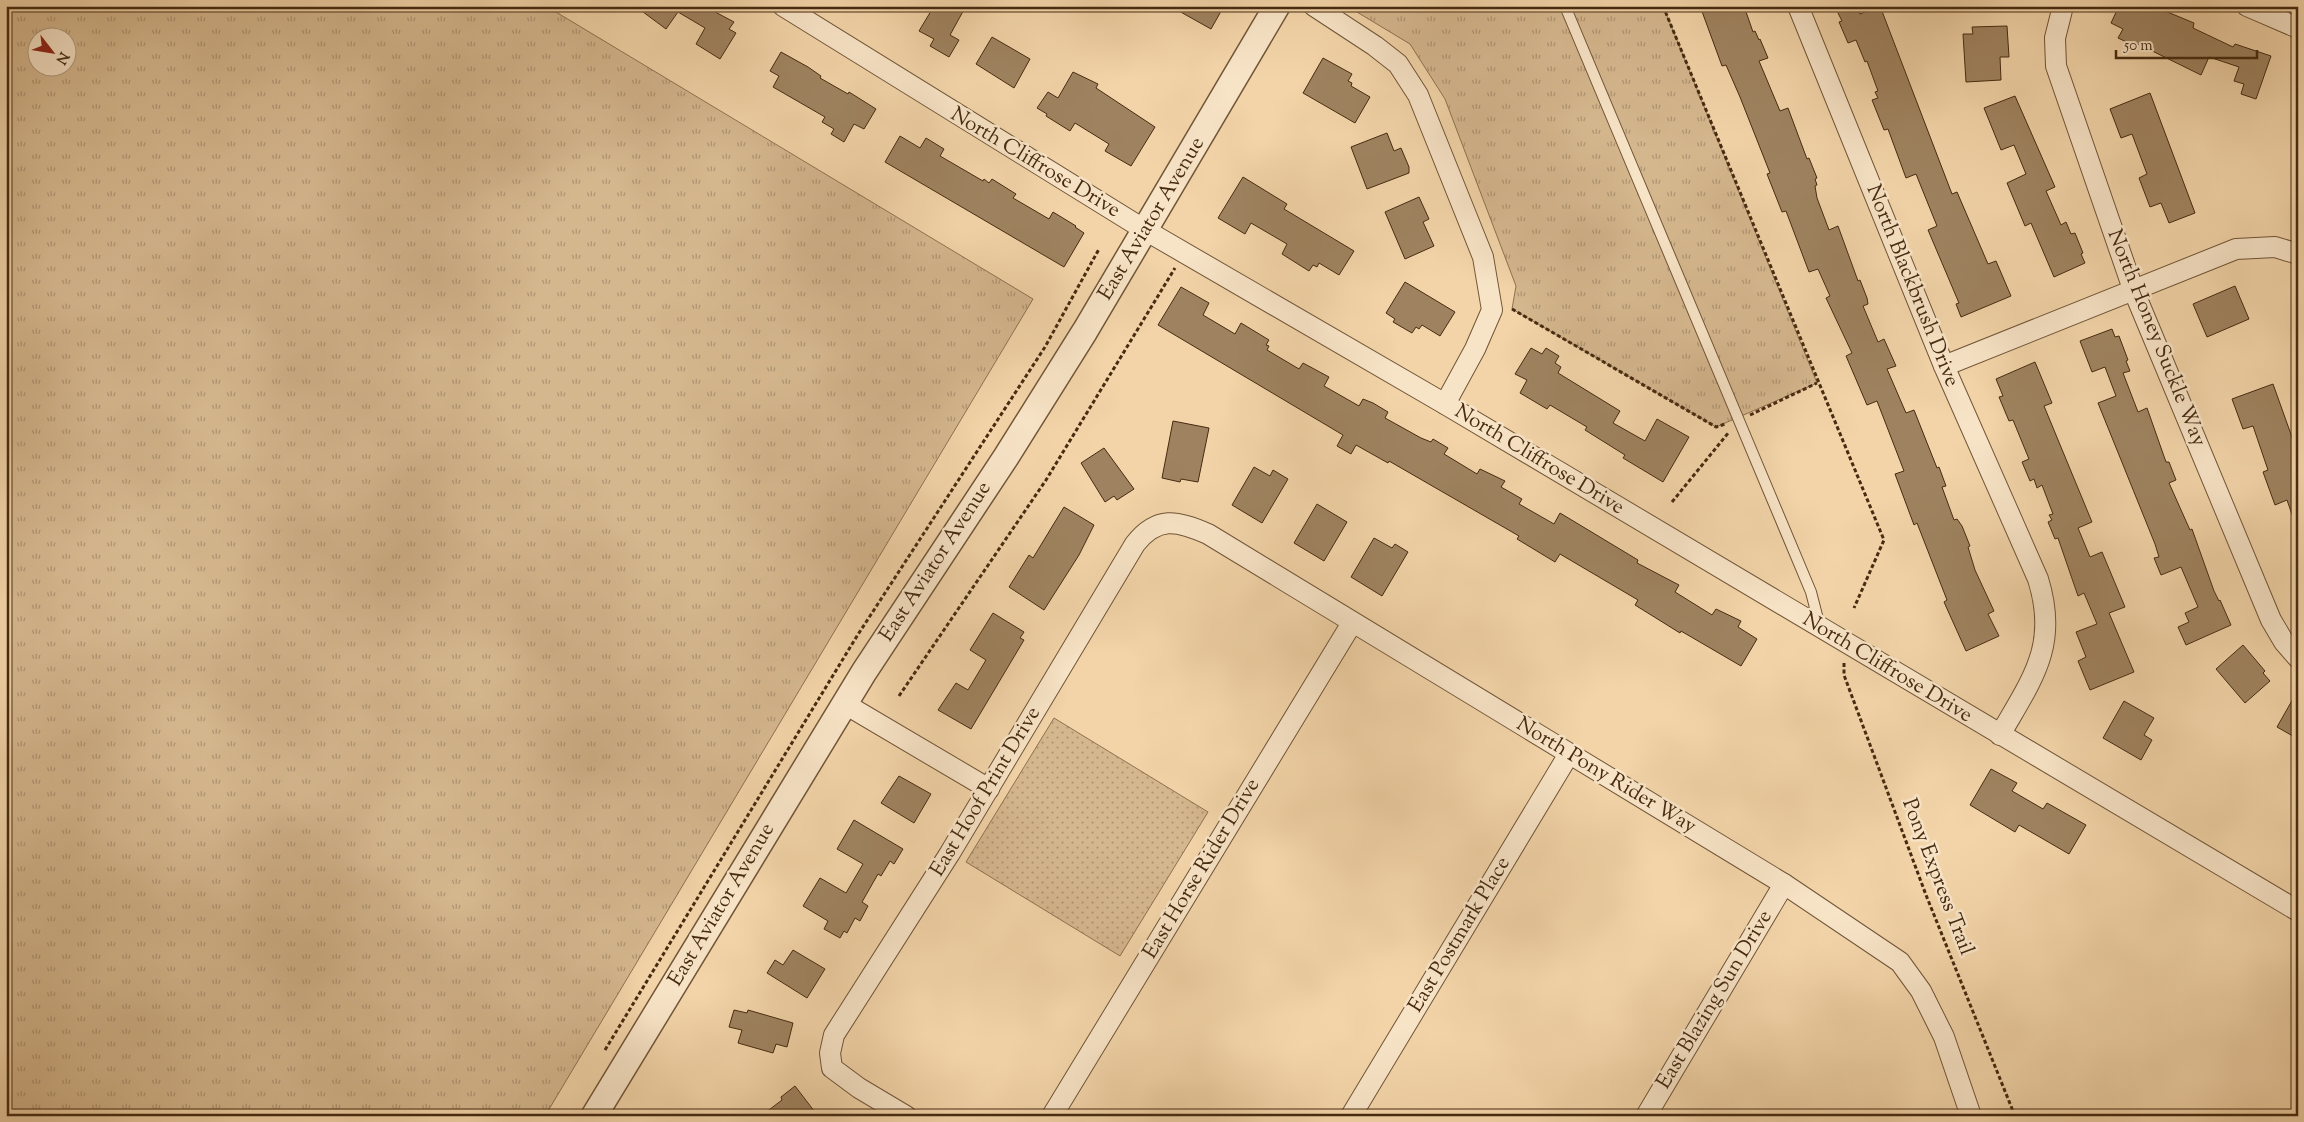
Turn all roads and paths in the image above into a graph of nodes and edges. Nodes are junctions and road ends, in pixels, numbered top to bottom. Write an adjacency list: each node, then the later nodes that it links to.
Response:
1 (782, 6): 10 (street, North Cliffrose Drive)
2 (1277, 6): 10 (street, East Aviator Avenue)
3 (1314, 6): 17 (street)
4 (1564, 6): 18 (lane)
5 (1663, 6): 16 (path)
6 (1798, 6): 15 (street, North Blackbrush Drive)
7 (2063, 6): 13 (street, North Honey Suckle Way)
8 (2247, 6): 9 (street)
9 (2298, 28)
10 (1145, 230): 17 (street, North Cliffrose Drive); 27 (street, East Aviator Avenue)
11 (2298, 254): 13 (street)
12 (1177, 265): 26 (path)
13 (2133, 289): 15 (street); 25 (street, North Honey Suckle Way)
14 (1512, 309): 18 (path)
15 (1944, 366): 28 (street, North Blackbrush Drive)
16 (1817, 383): 18 (path); 21 (path)
17 (1445, 404): 23 (street, North Cliffrose Drive)
18 (1739, 419): 19 (path); 23 (lane)
19 (1672, 502)
20 (1158, 523): 22 (street, North Pony Rider Way); 30 (street, East Hoof Print Drive)
21 (1854, 608)
22 (1352, 623): 29 (street, North Pony Rider Way); 35 (street, East Horse Rider Drive)
23 (1821, 630): 24 (street, North Cliffrose Drive)
24 (1851, 647): 28 (street, North Cliffrose Drive); 39 (path, Pony Express Trail)
25 (2298, 658)
26 (898, 696)
27 (845, 704): 30 (street); 33 (street, East Aviator Avenue)
28 (2000, 735): 32 (street, North Cliffrose Drive)
29 (1570, 754): 31 (street, North Pony Rider Way); 36 (street, East Postmark Place)
30 (989, 789): 34 (street, East Hoof Print Drive)
31 (1784, 884): 37 (street, East Blazing Sun Drive); 38 (street, North Pony Rider Way)
32 (2298, 911)
33 (594, 1116)
34 (906, 1116)
35 (1052, 1116)
36 (1351, 1116)
37 (1646, 1116)
38 (1971, 1116)
39 (2015, 1116)

